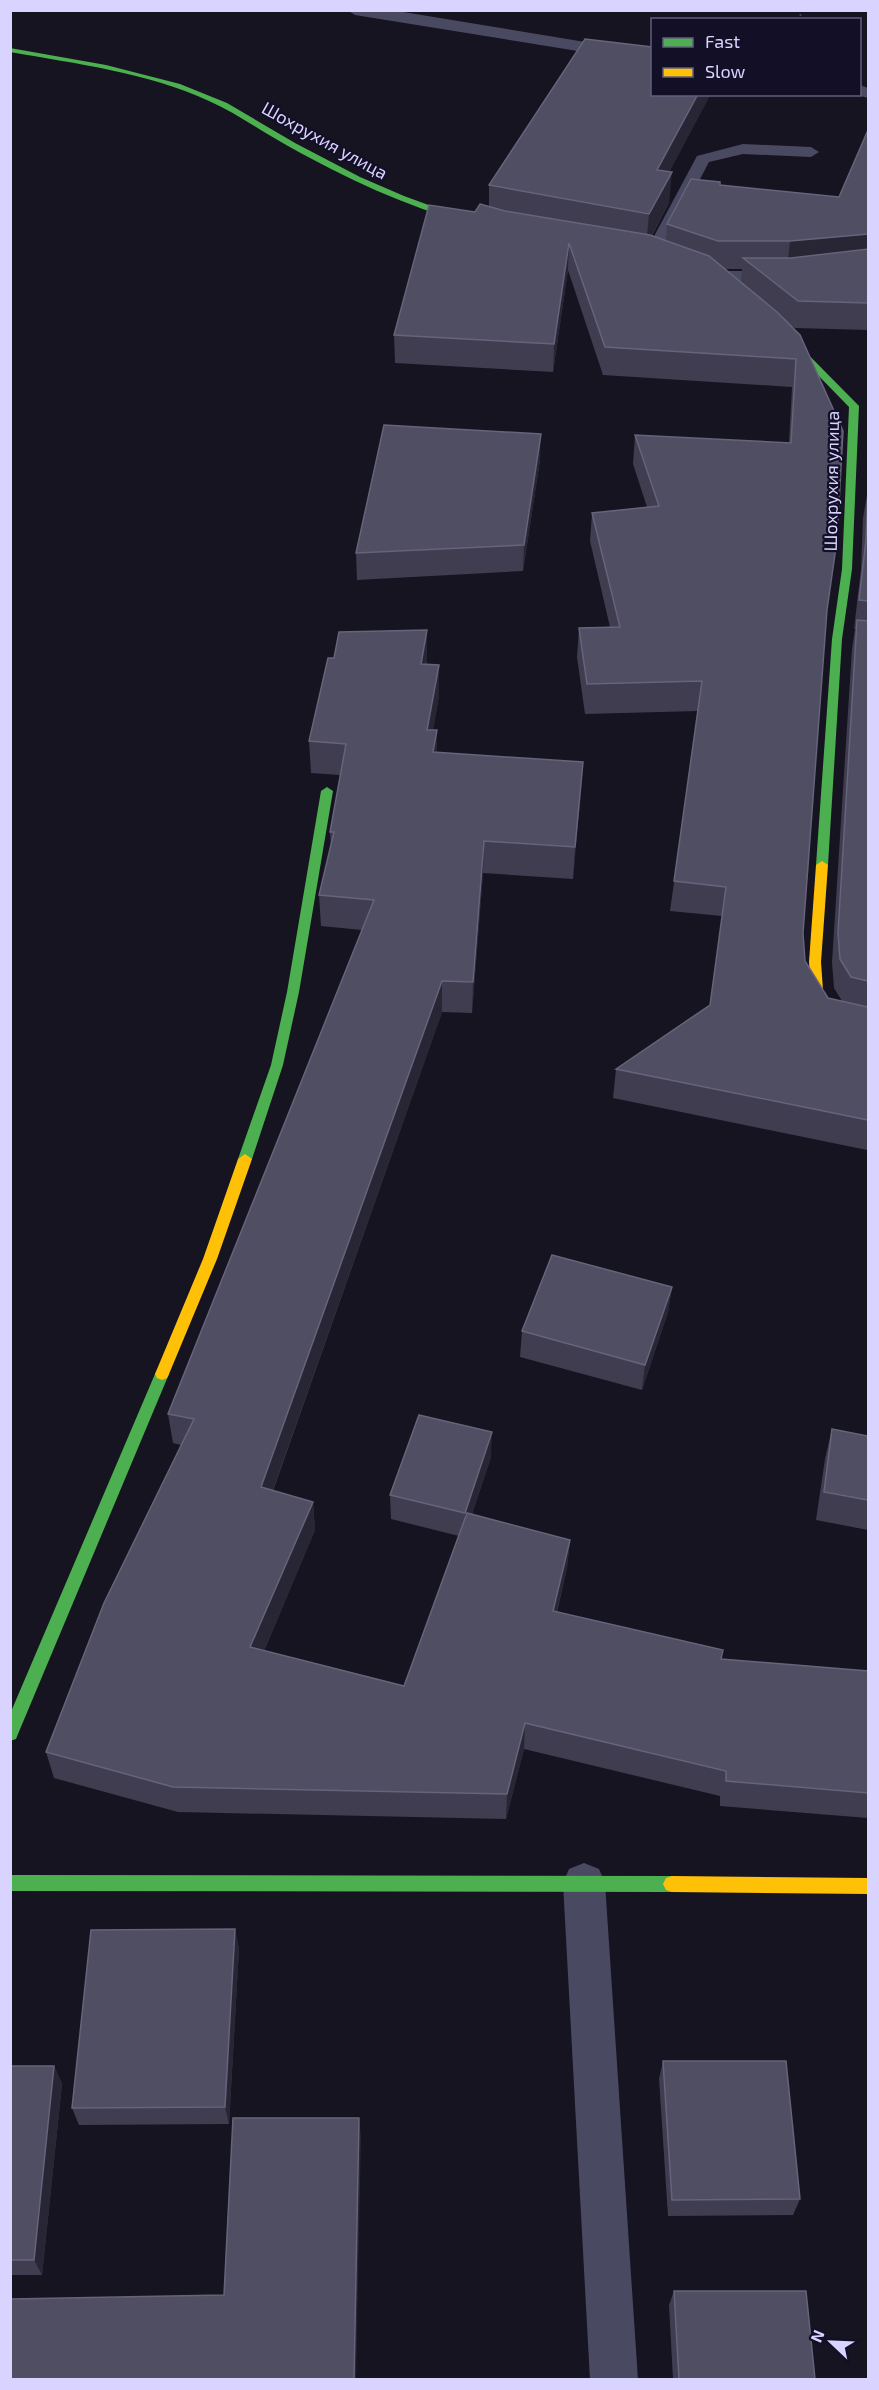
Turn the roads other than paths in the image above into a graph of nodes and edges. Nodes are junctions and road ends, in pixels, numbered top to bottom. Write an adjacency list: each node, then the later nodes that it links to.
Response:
1 (355, 10): 3 (street)
2 (10, 50): 5 (street, Шохрухия улица)
3 (651, 58)
4 (811, 152): 6 (lane)
5 (483, 225)
6 (646, 254): 7 (street)
7 (669, 261)
8 (868, 268): 9 (street)
9 (709, 275): 10 (street)
10 (731, 291)
11 (774, 326): 13 (street, Шохрухия улица)
12 (327, 791): 14 (street)
13 (868, 1024)
14 (10, 1734)
15 (584, 1882): 16 (street); 17 (street); 18 (street)
16 (10, 1883)
17 (868, 1886)
18 (614, 2379)

